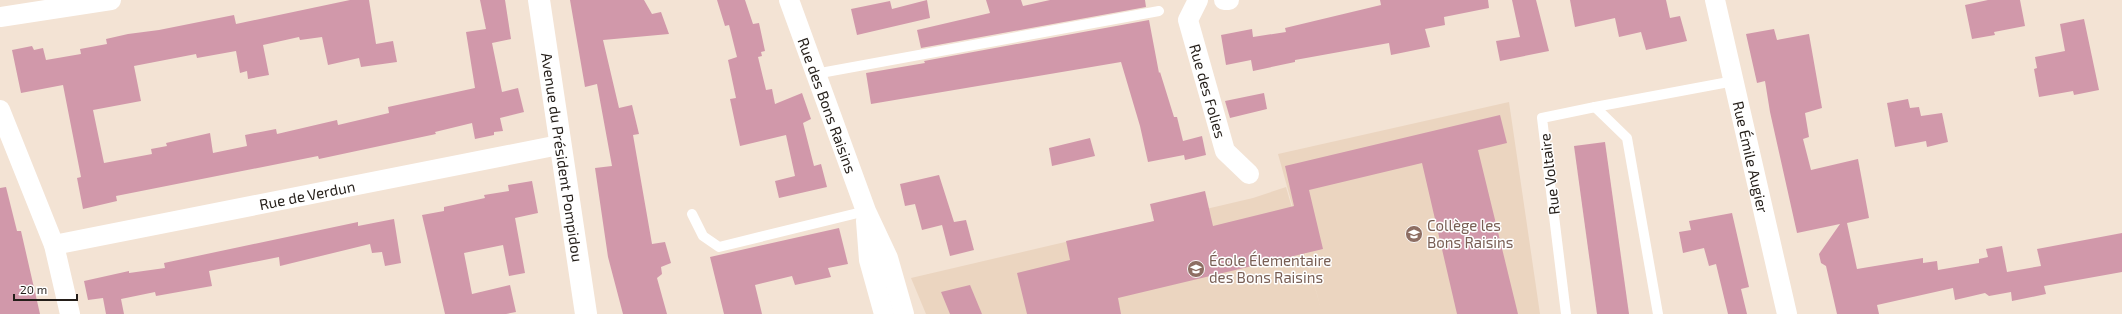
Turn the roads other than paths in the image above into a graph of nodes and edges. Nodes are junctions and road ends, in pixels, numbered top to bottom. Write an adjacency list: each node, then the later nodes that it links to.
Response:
1 (111, 0): 9 (street)
2 (539, 0): 14 (street, Avenue du Président Pompidou)
3 (1198, 0): 15 (street, Rue des Folies)
4 (1224, 0): 5 (street)
5 (1229, 0)
6 (1716, 0): 11 (street, Rue Émile Augier)
7 (791, 1): 10 (street, Rue des Bons Raisins)
8 (1159, 11): 10 (lane)
9 (0, 18)
10 (815, 74): 16 (street, Rue des Bons Raisins)
11 (1734, 81): 12 (lane); 25 (street, Rue Émile Augier)
12 (1595, 107): 23 (lane, Rue Voltaire); 24 (lane)
13 (0, 110): 18 (street)
14 (560, 145): 18 (street, Rue de Verdun); 20 (street, Avenue du Président Pompidou)
15 (1249, 174)
16 (866, 211): 17 (lane); 21 (street, Rue des Bons Raisins); 22 (street, Rue des Bons Raisins)
17 (692, 214)
18 (54, 245): 19 (street)
19 (70, 314)
20 (586, 314)
21 (884, 314)
22 (904, 314)
23 (1566, 314)
24 (1658, 314)
25 (1787, 314)

